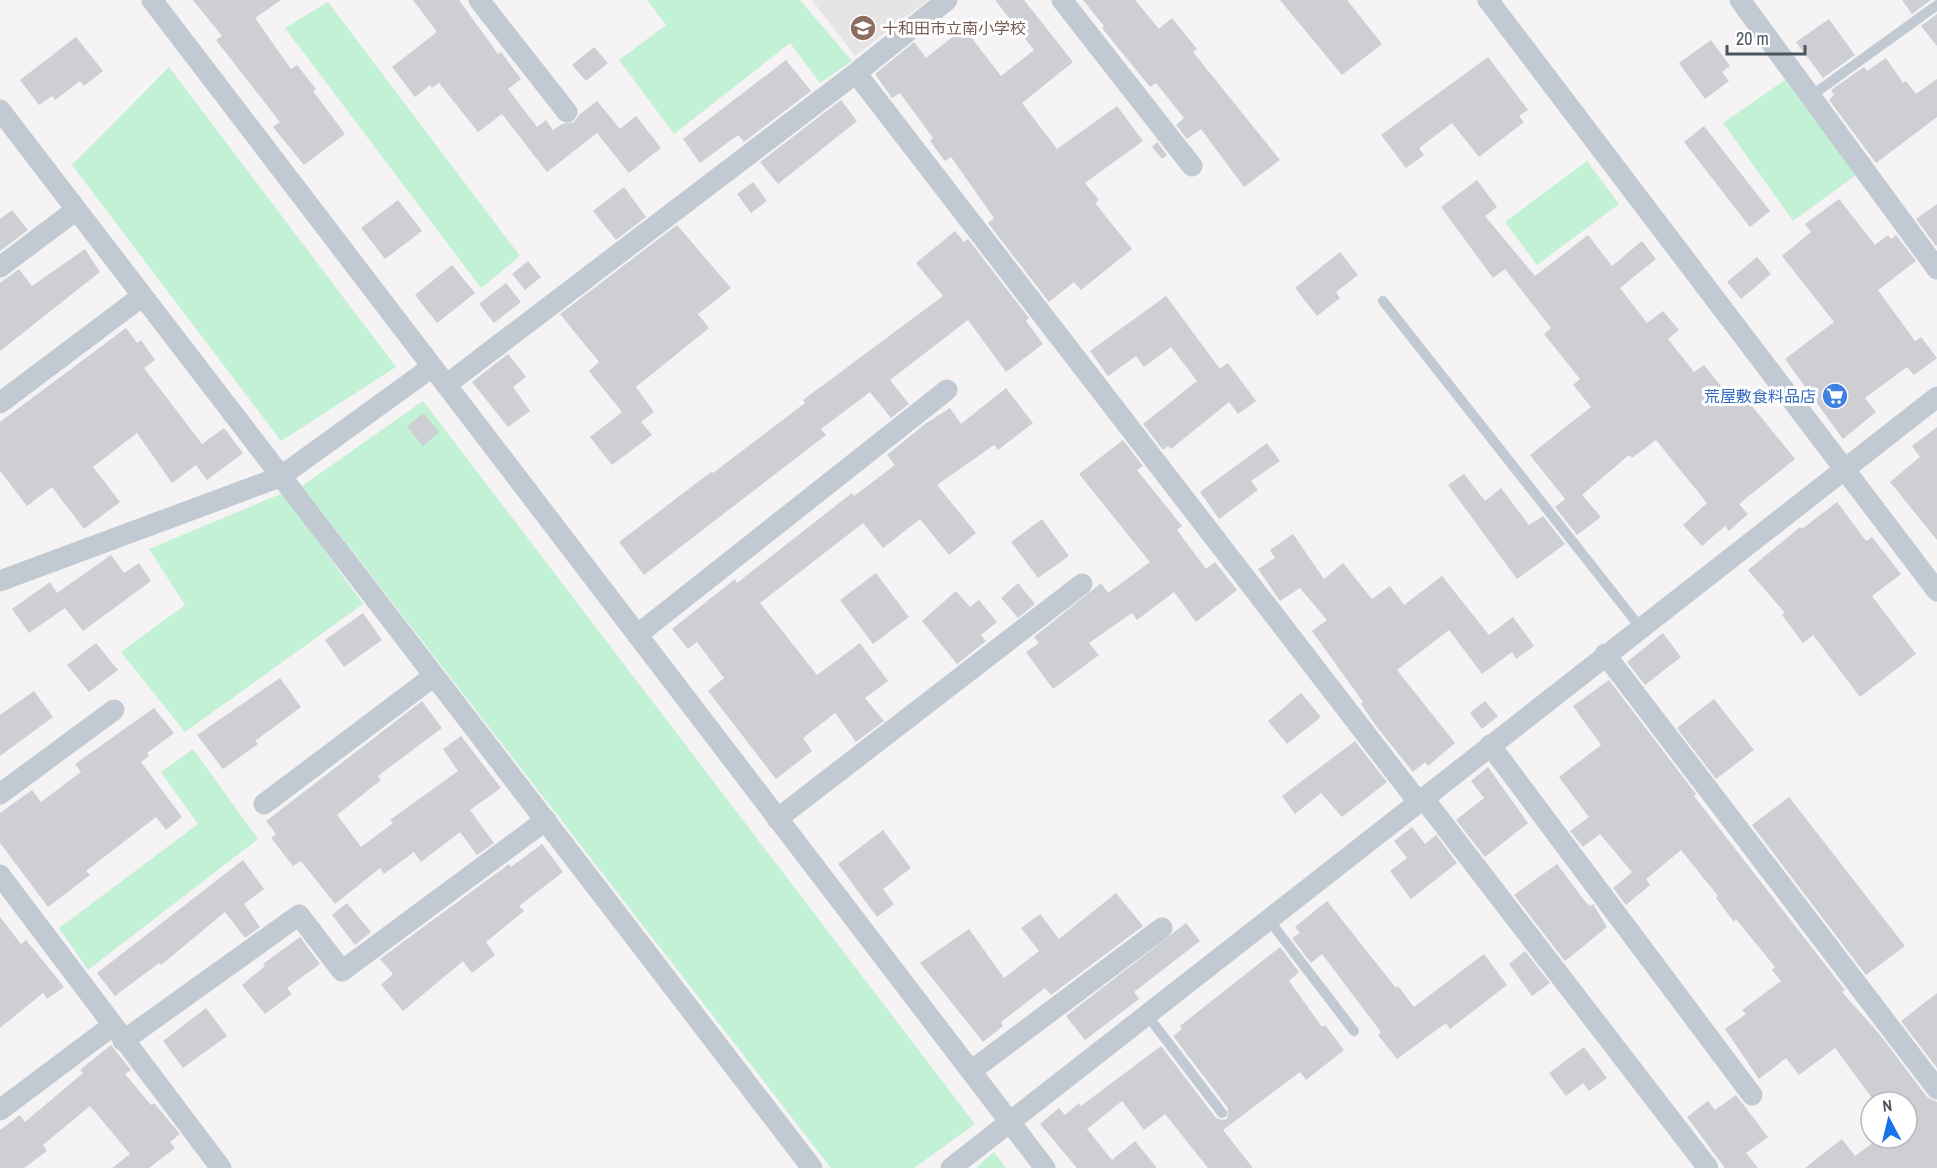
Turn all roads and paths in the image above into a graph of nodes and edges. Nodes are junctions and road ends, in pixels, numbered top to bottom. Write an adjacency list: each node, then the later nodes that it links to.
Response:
1 (152, 0): 18 (street)
2 (479, 0): 10 (street)
3 (947, 0): 8 (street)
4 (1062, 0): 12 (street)
5 (1488, 0): 23 (street)
6 (1740, 0): 9 (street)
7 (1937, 5): 9 (lane)
8 (856, 73): 19 (street); 35 (street)
9 (1811, 96): 15 (street)
10 (567, 112)
11 (2, 117): 13 (street)
12 (1192, 166)
13 (76, 210): 14 (street); 16 (street)
14 (0, 267)
15 (1937, 269)
16 (141, 297): 22 (street); 24 (street)
17 (1383, 301): 28 (lane)
18 (432, 367): 19 (street); 24 (street)
19 (446, 385): 29 (street)
20 (947, 390): 29 (street)
21 (1937, 397): 23 (street)
22 (0, 403)
23 (1843, 469): 27 (street); 28 (street)
24 (280, 477): 25 (street); 31 (street)
25 (0, 581)
26 (1083, 584): 37 (street)
27 (1937, 591)
28 (1640, 627): 30 (street)
29 (637, 636): 37 (street)
30 (1605, 654): 33 (street); 46 (street)
31 (434, 676): 36 (street); 38 (street)
32 (114, 710): 34 (street)
33 (1490, 745): 35 (street); 47 (street)
34 (0, 794)
35 (1421, 801): 40 (street); 55 (street)
36 (264, 804)
37 (777, 819): 45 (street)
38 (546, 820): 44 (street); 52 (street)
39 (0, 875): 44 (street)
40 (1269, 920): 42 (street); 43 (lane)
41 (1162, 928): 45 (street)
42 (1148, 1015): 49 (lane); 50 (street)
43 (1354, 1031)
44 (117, 1034): 48 (street); 51 (street)
45 (971, 1071): 50 (street)
46 (1937, 1089)
47 (1752, 1095)
48 (0, 1110)
49 (1222, 1113)
50 (1011, 1122): 53 (street); 54 (street)
51 (221, 1168)
52 (812, 1168)
53 (951, 1168)
54 (1045, 1168)
55 (1708, 1168)

